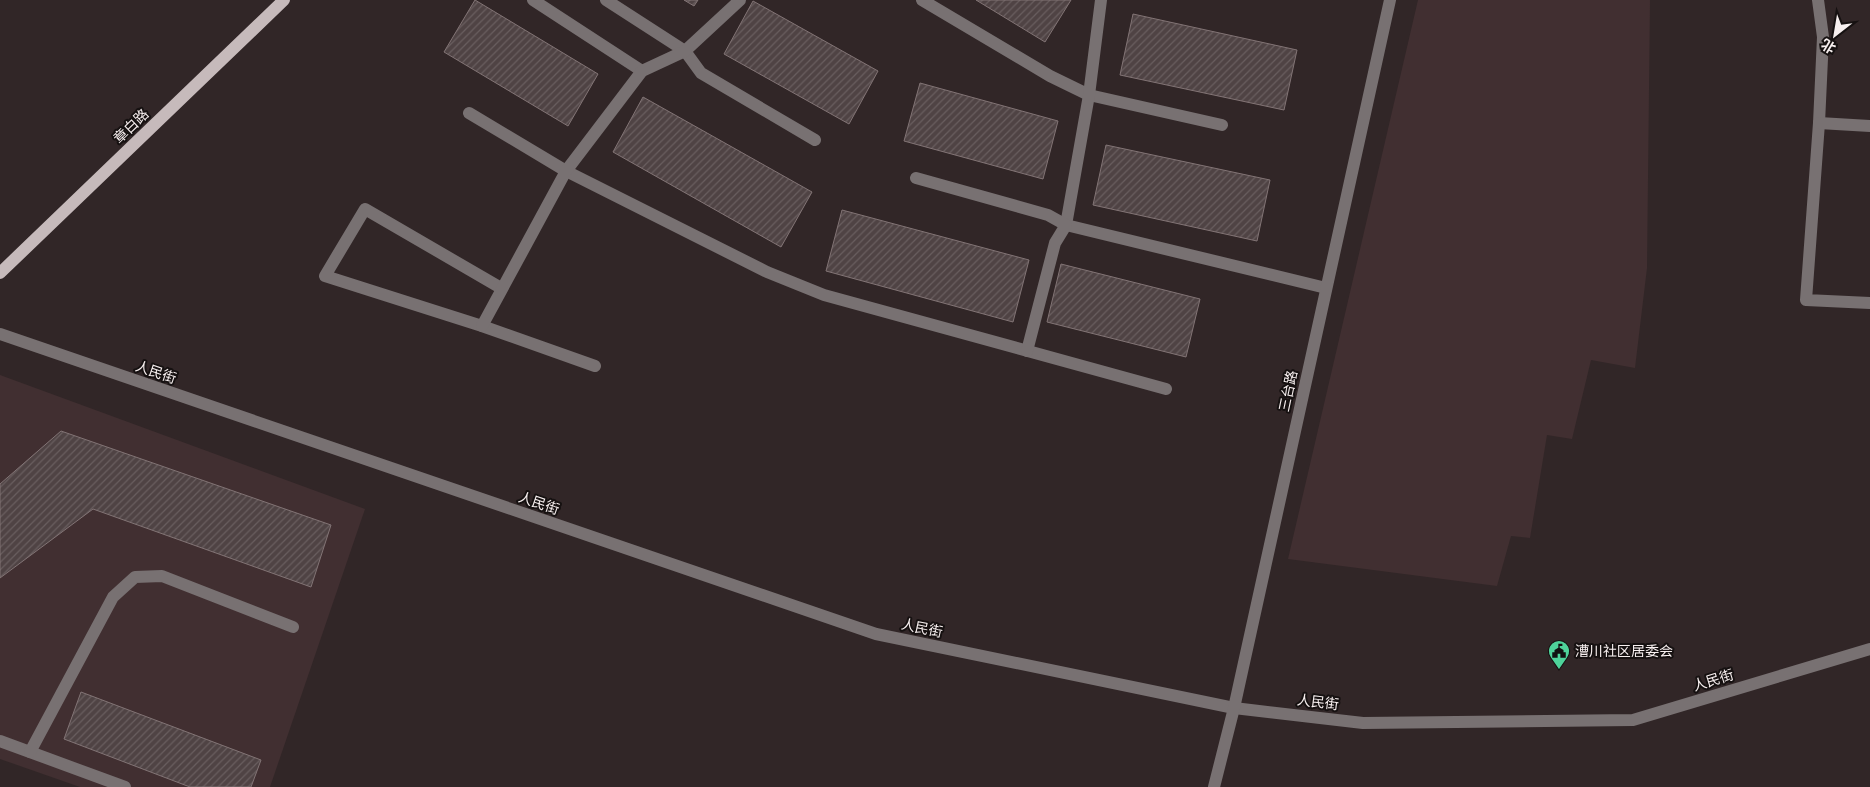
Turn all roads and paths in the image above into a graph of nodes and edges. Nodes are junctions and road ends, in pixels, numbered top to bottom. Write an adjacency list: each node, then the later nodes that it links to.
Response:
1 (284, 0): 20 (main road, 章白路)
2 (533, 0): 10 (street)
3 (606, 0): 9 (street)
4 (740, 0): 9 (street)
5 (922, 0): 11 (street)
6 (1101, 0): 11 (street)
7 (1390, 0): 22 (street, 三台路)
8 (1818, 0): 13 (street)
9 (685, 51): 10 (street); 16 (street)
10 (642, 71): 17 (street)
11 (1088, 95): 14 (street); 19 (street)
12 (469, 113): 17 (street)
13 (1819, 124): 15 (street); 23 (street)
14 (1222, 125)
15 (1870, 126)
16 (815, 140)
17 (566, 171): 21 (street); 26 (street)
18 (916, 178): 19 (street)
19 (1066, 225): 22 (street); 26 (street)
20 (0, 273)
21 (501, 288): 24 (street); 24 (street)
22 (1326, 288): 31 (street, 三台路)
23 (1870, 303)
24 (482, 326): 27 (street)
25 (0, 334): 31 (street, 人民街)
26 (1027, 351): 28 (street)
27 (595, 366)
28 (1166, 389)
29 (293, 627): 33 (street)
30 (1870, 649): 31 (street, 人民街)
31 (1234, 708): 35 (street, 三台路)
32 (0, 741): 33 (street)
33 (30, 752): 34 (street)
34 (125, 787)
35 (1214, 787)

